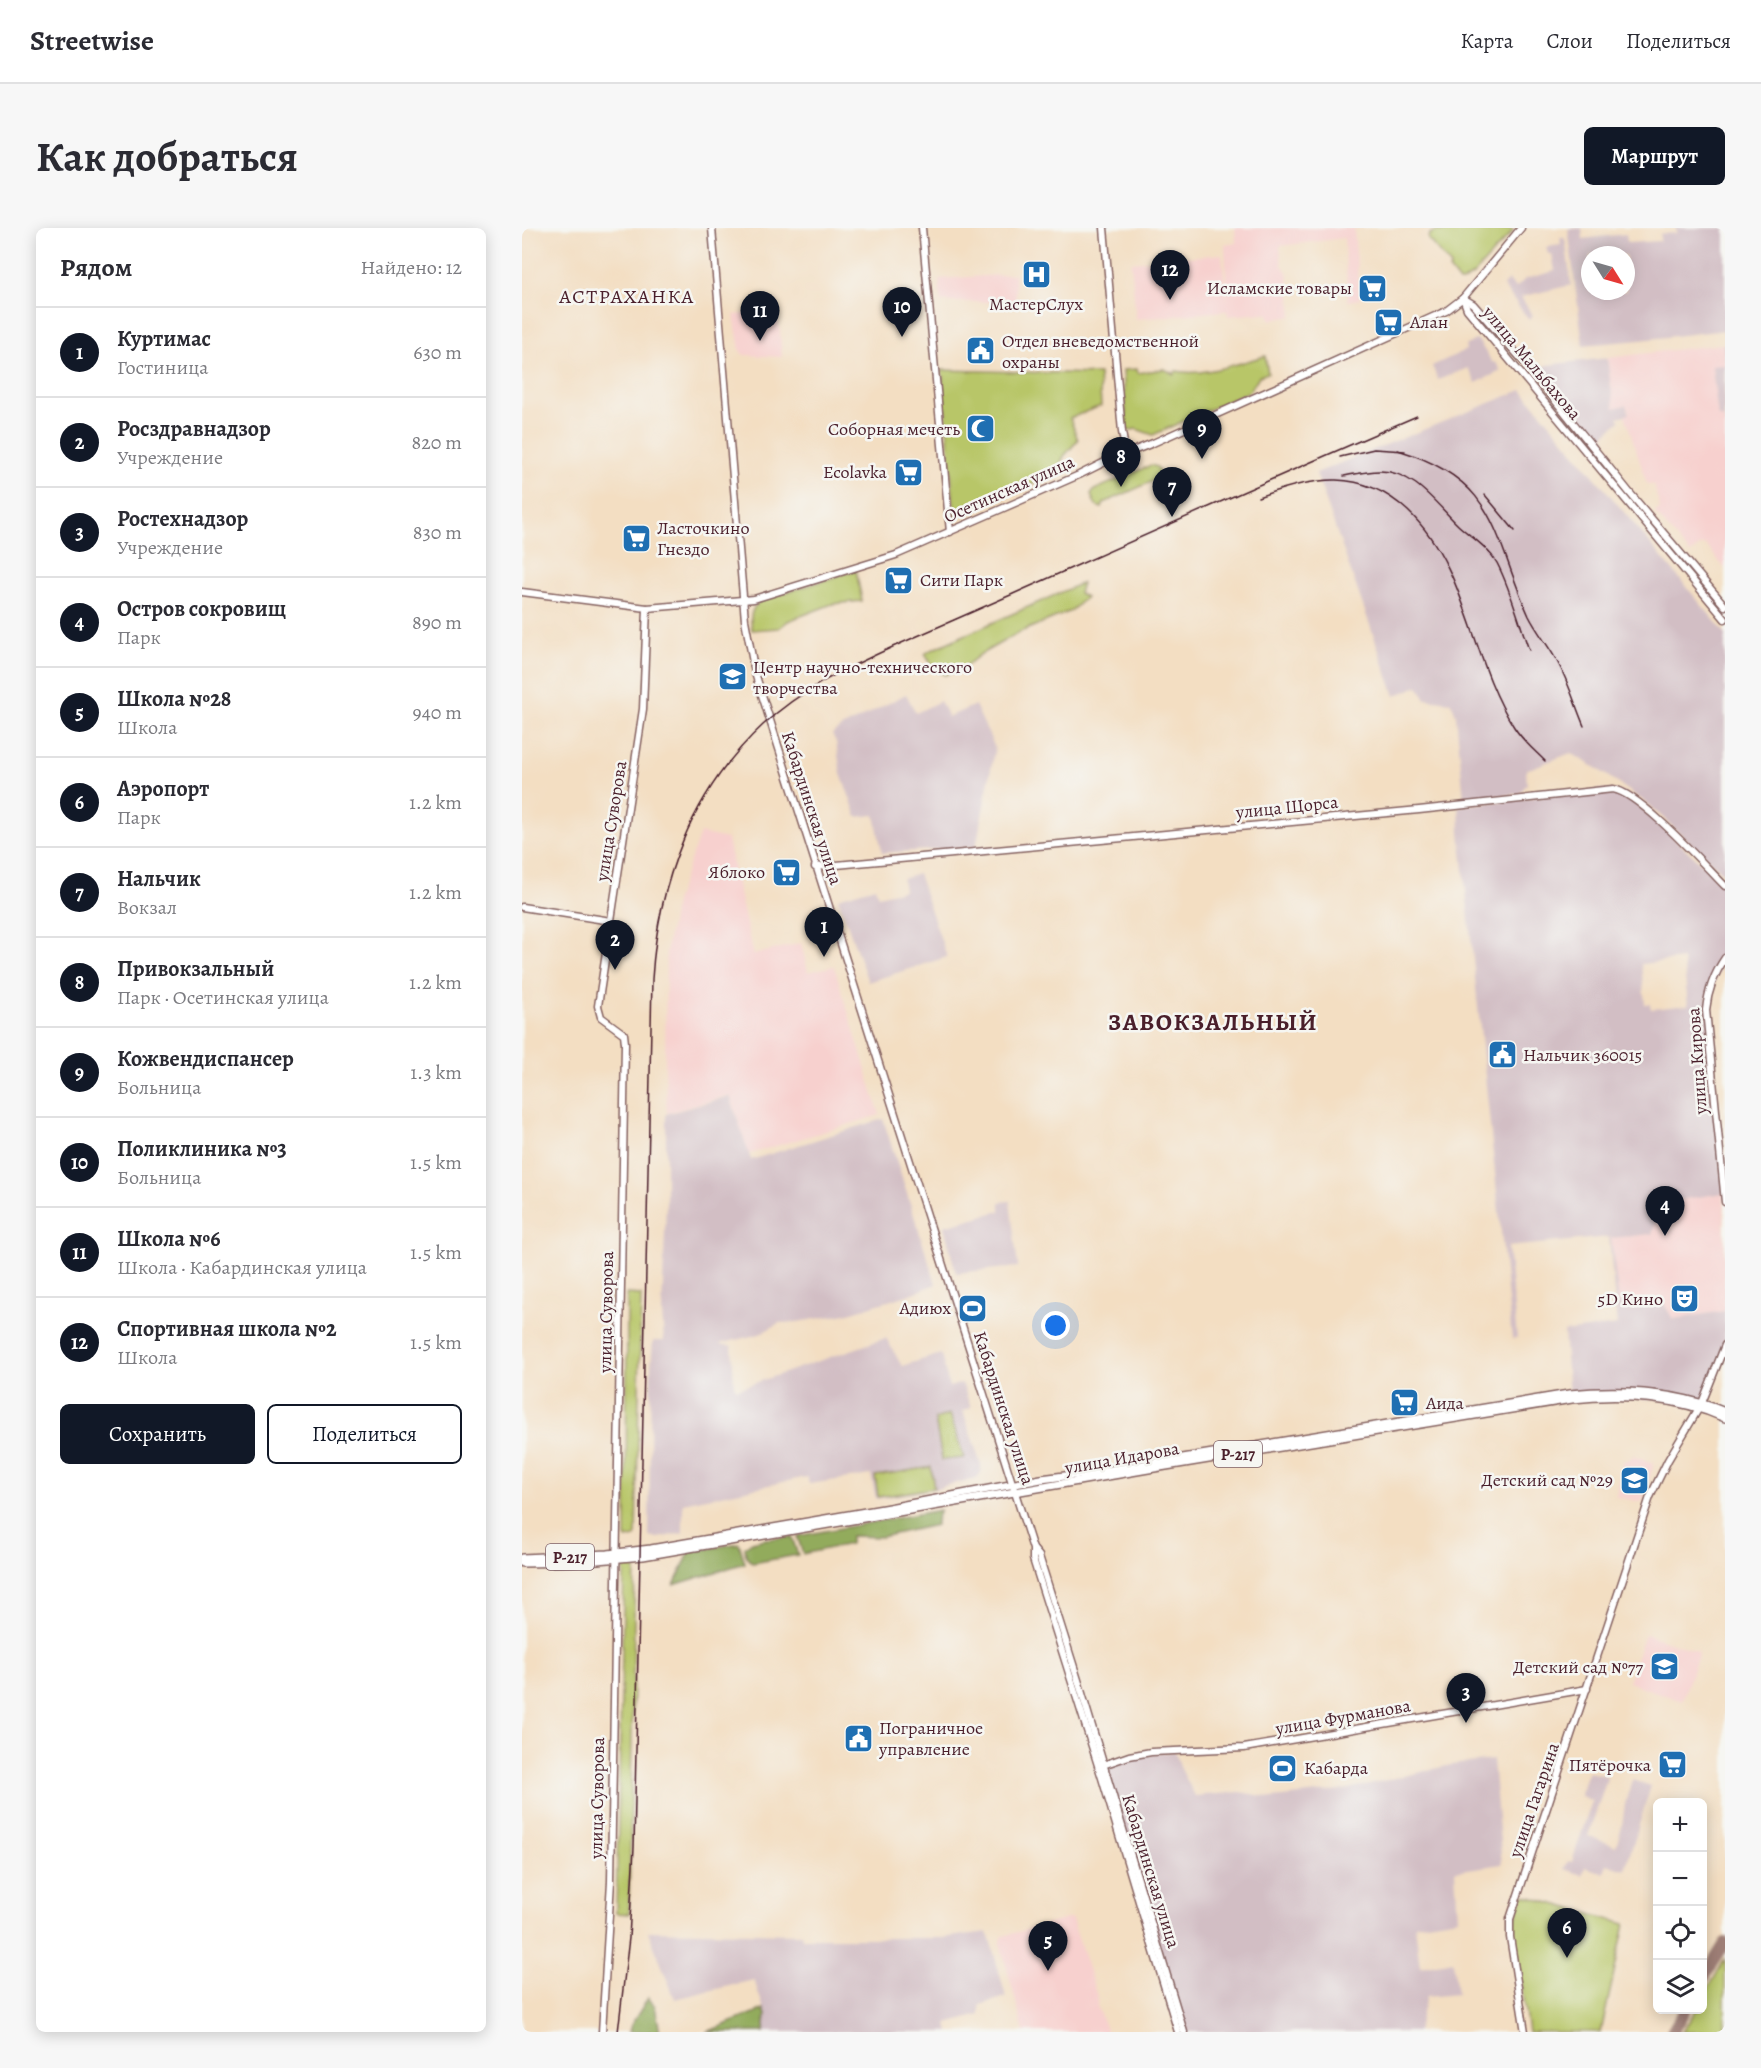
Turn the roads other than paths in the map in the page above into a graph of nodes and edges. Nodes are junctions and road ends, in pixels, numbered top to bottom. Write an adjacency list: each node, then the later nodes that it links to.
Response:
1 (712, 228): 9 (main road, Кабардинская улица)
2 (922, 228): 7 (main road)
3 (1104, 228): 6 (main road)
4 (1521, 228): 5 (main road, Осетинская улица)
5 (1463, 298): 6 (main road, Осетинская улица); 10 (main road, улица Мальбахова); 12 (main road, улица Мальбахова)
6 (1126, 454): 7 (main road, Осетинская улица)
7 (950, 532): 9 (main road, Осетинская улица)
8 (522, 592): 11 (main road, Осетинская улица)
9 (744, 601): 11 (main road, Осетинская улица); 13 (main road, Кабардинская улица)
10 (1725, 606)
11 (647, 608): 16 (main road, улица Суворова)
12 (1725, 619)
13 (815, 867): 14 (main road, улица Щорса); 23 (main road, Кабардинская улица)
14 (1725, 886)
15 (522, 907): 16 (main road)
16 (611, 921): 24 (main road, улица Суворова)
17 (1725, 958): 18 (main road, улица Кирова)
18 (1725, 1203)
19 (1725, 1345): 20 (main road, улица Гагарина)
20 (1700, 1406): 21 (main road, улица Идарова / Р-217); 22 (main road, улица Идарова / Р-217); 23 (main road, улица Идарова / Р-217); 23 (main road, улица Идарова / Р-217); 27 (main road, улица Гагарина)
21 (1725, 1412)
22 (1725, 1418)
23 (1014, 1489): 24 (main road, улица Идарова / Р-217); 28 (main road, Кабардинская улица)
24 (617, 1556): 25 (main road, улица Идарова / Р-217); 26 (main road, улица Идарова / Р-217); 29 (main road, улица Суворова)
25 (522, 1558)
26 (522, 1563)
27 (1587, 1689): 28 (main road, улица Фурманова); 32 (main road, улица Гагарина)
28 (1101, 1766): 30 (main road, Кабардинская улица); 31 (main road, Кабардинская улица)
29 (602, 2032)
30 (1178, 2032)
31 (1184, 2032)
32 (1525, 2032)

